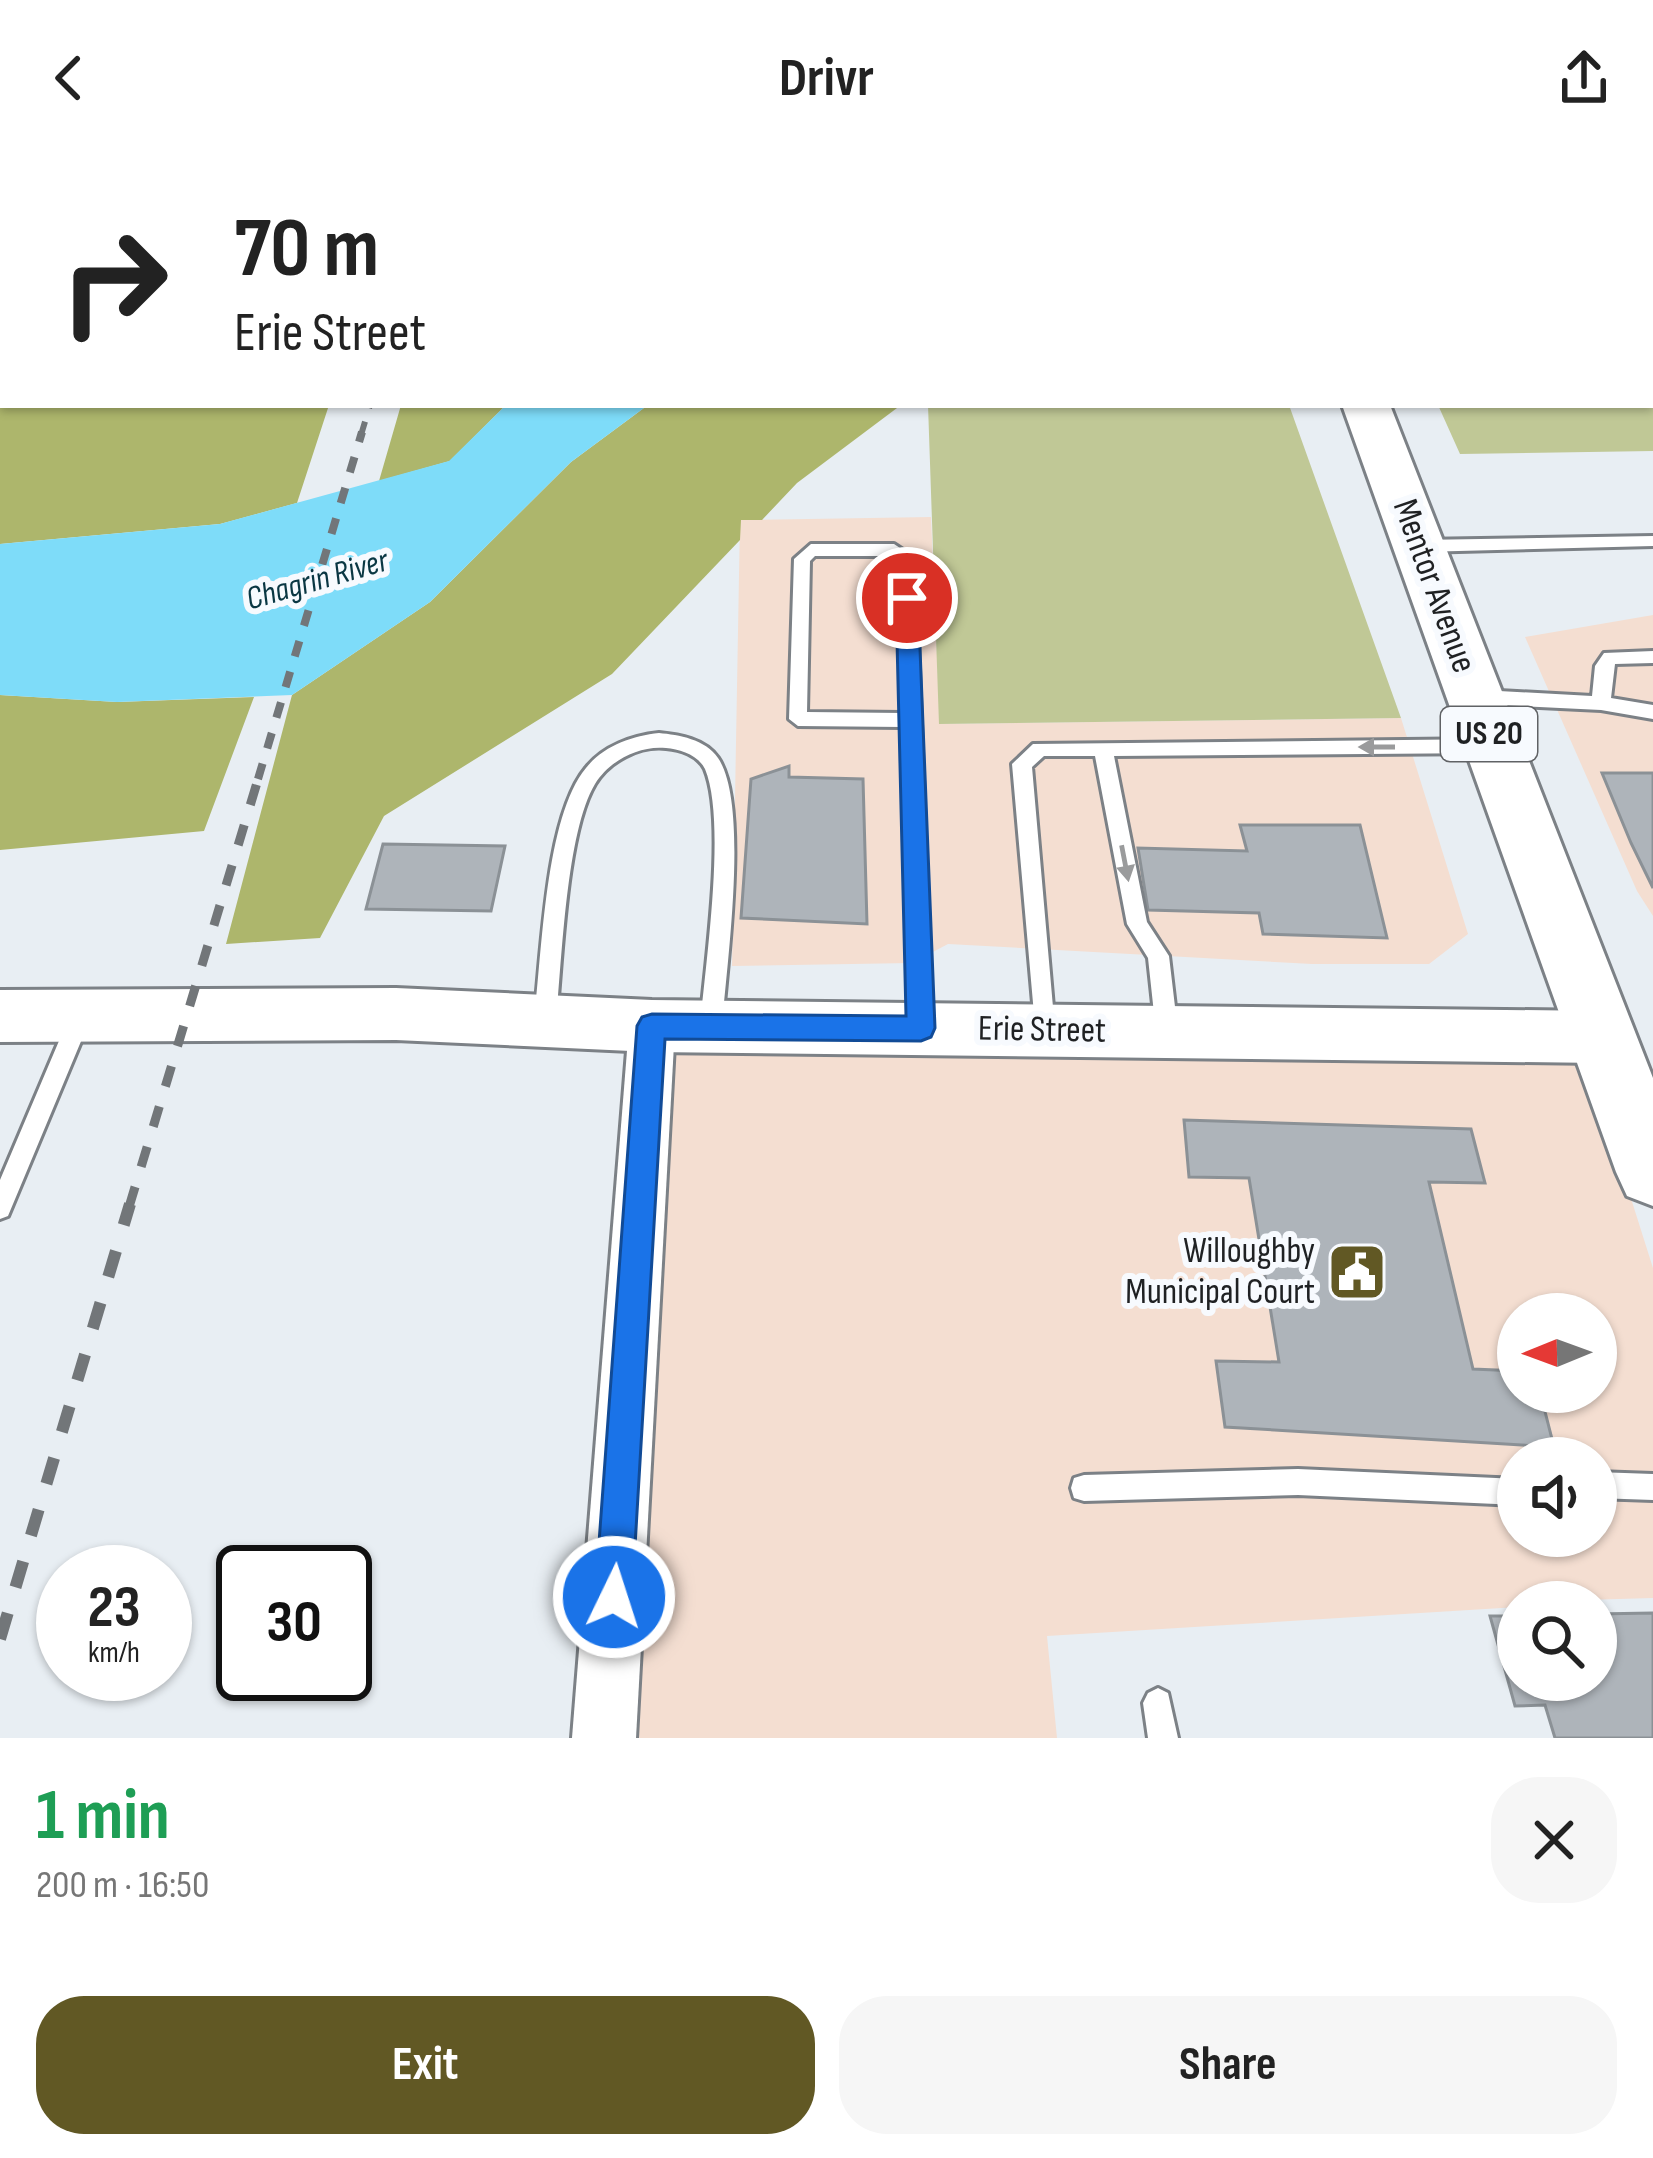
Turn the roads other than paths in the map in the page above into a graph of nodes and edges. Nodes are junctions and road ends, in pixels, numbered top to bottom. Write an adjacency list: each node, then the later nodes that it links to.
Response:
1 (1367, 408): 3 (main road, Mentor Avenue / US 20)
2 (1653, 541): 3 (lane)
3 (1420, 546): 8 (main road, Mentor Avenue / US 20)
4 (1653, 657): 5 (lane)
5 (1601, 703): 6 (lane); 8 (lane)
6 (1653, 712)
7 (908, 721): 7 (lane); 15 (lane)
8 (1484, 722): 9 (lane, one-way to 9); 18 (main road, Mentor Avenue / US 20)
9 (1103, 748): 16 (lane); 17 (lane, one-way to 17)
10 (81, 1015): 11 (street, Erie Street); 12 (street, Erie Street); 20 (lane)
11 (0, 1016)
12 (544, 1021): 13 (street, Erie Street); 14 (lane)
13 (652, 1026): 14 (street, Erie Street); 26 (street)
14 (711, 1027): 15 (street, Erie Street)
15 (921, 1028): 16 (street, Erie Street)
16 (1044, 1030): 17 (street, Erie Street)
17 (1166, 1032): 18 (street, Erie Street)
18 (1627, 1038): 19 (main road, Mentor Avenue)
19 (1653, 1172)
20 (0, 1208)
21 (1617, 1486): 22 (lane)
22 (1653, 1487)
23 (1084, 1488): 24 (lane)
24 (1497, 1491)
25 (1158, 1703): 27 (lane)
26 (604, 1738)
27 (1162, 1738)

